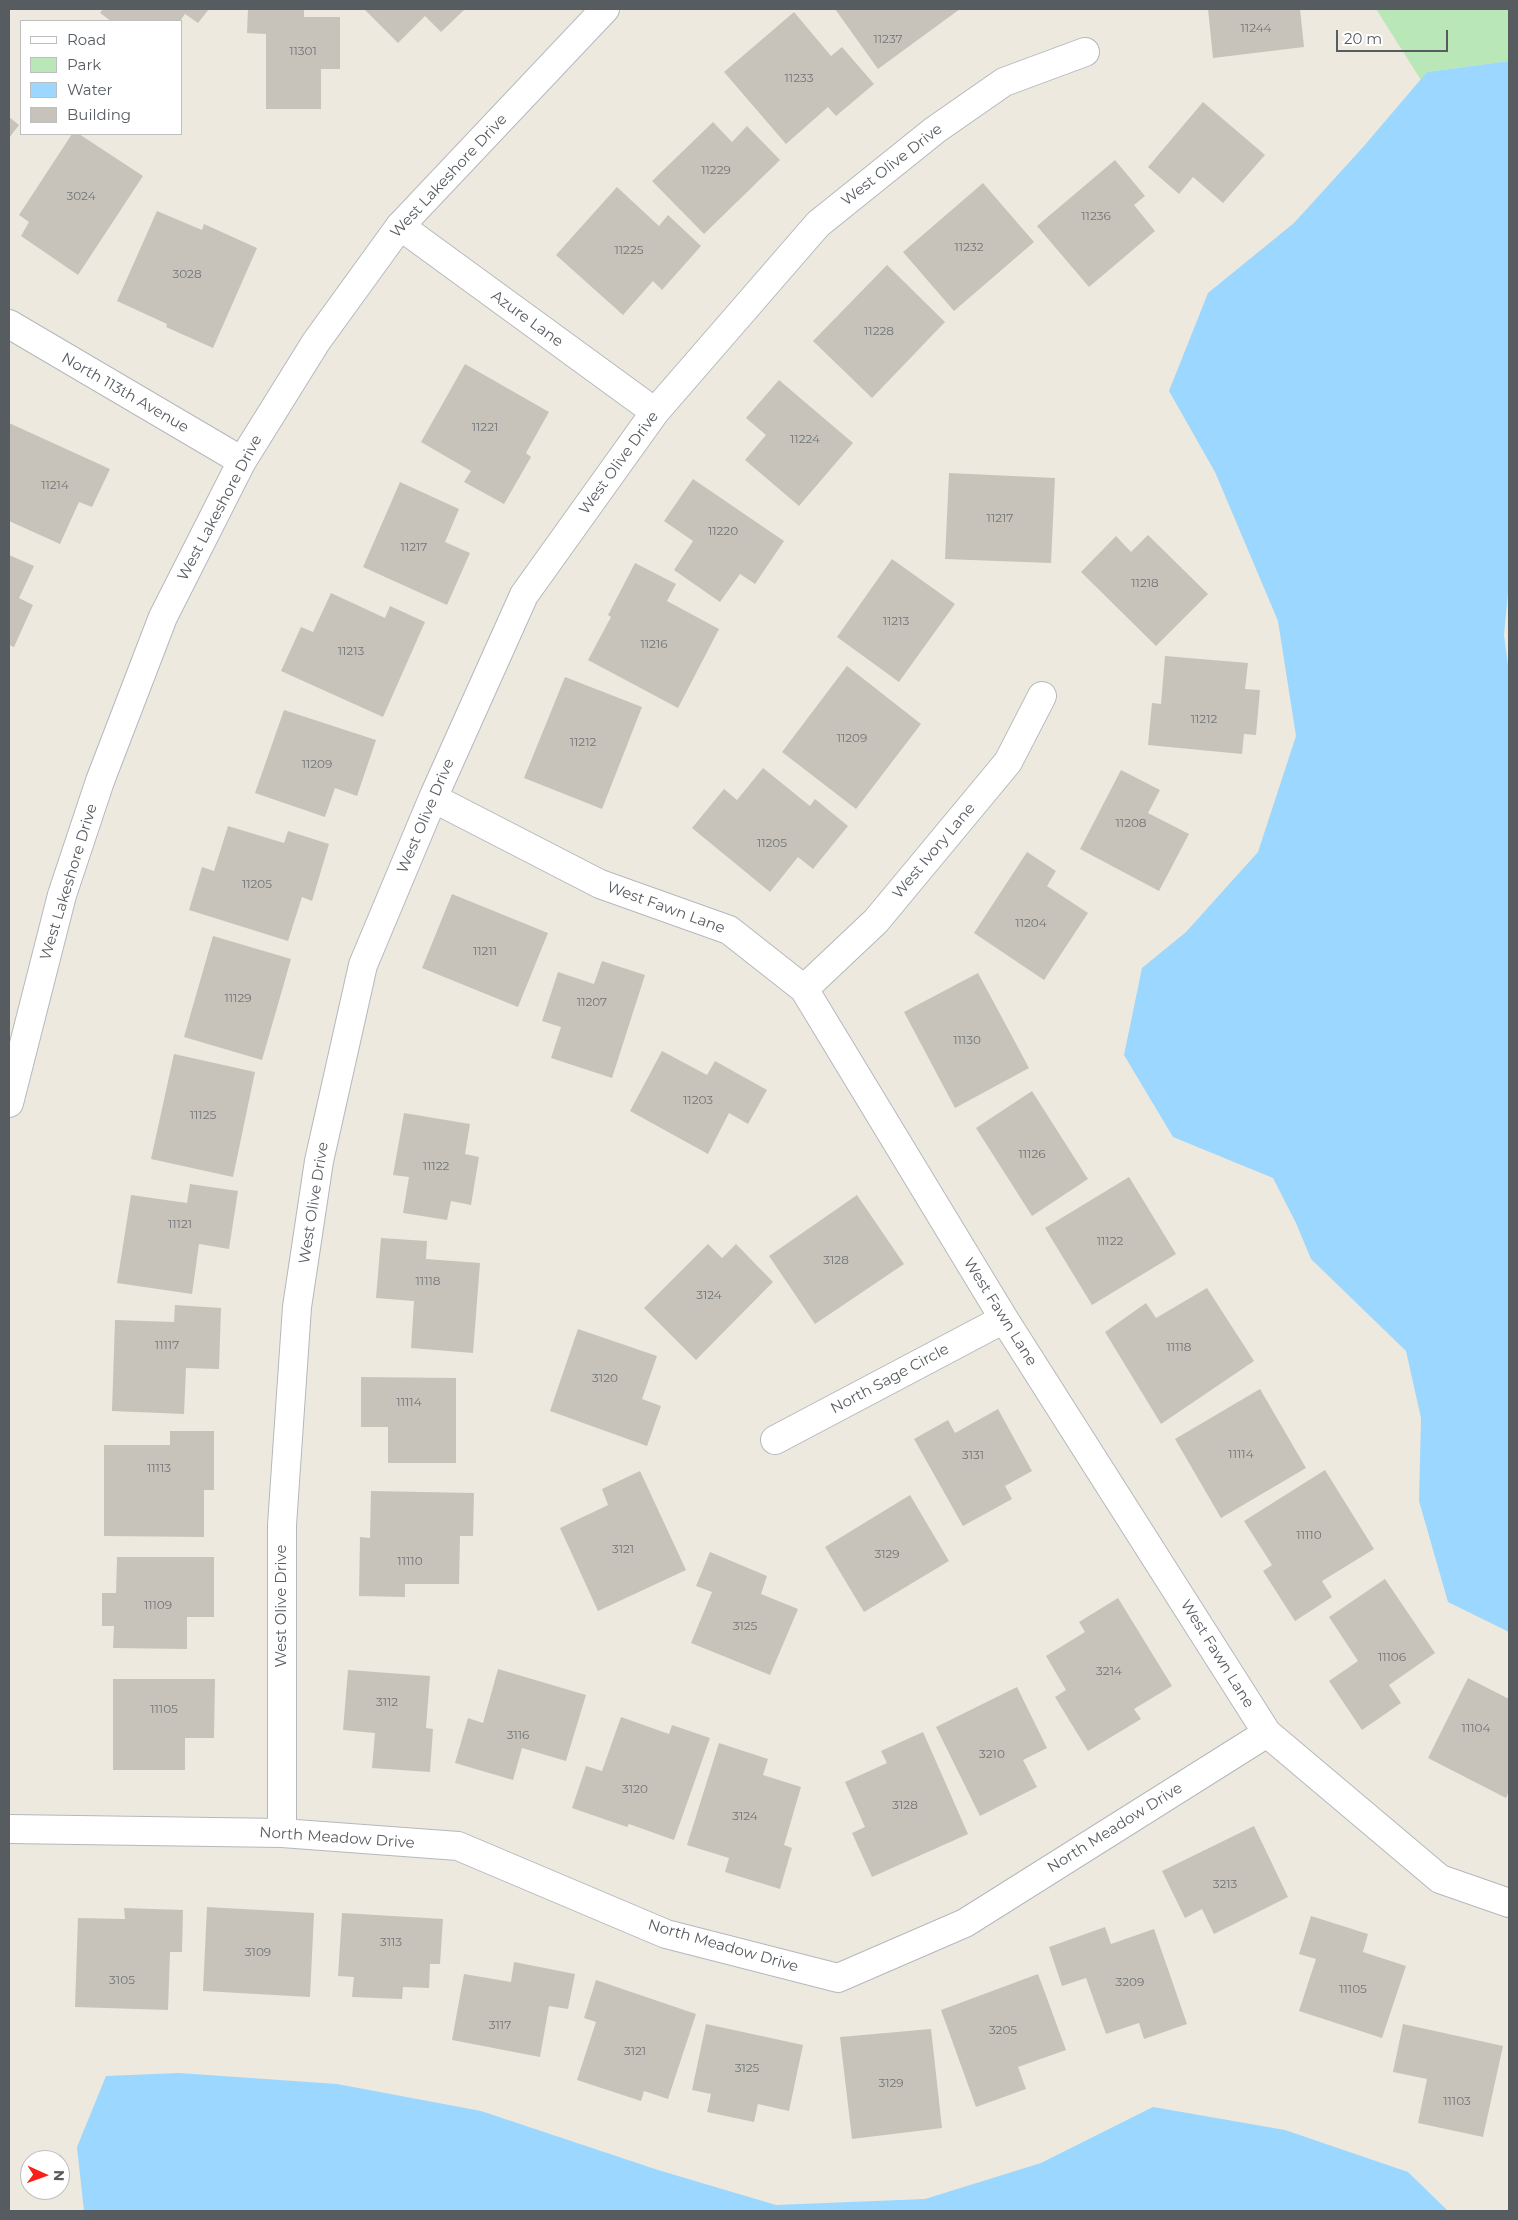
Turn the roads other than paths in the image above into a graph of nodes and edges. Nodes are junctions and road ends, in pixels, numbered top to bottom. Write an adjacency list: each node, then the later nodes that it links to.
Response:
1 (605, 9): 3 (street, West Lakeshore Drive)
2 (1085, 52): 5 (street, West Olive Drive)
3 (400, 226): 5 (street, Azure Lane); 6 (street, West Lakeshore Drive)
4 (9, 324): 6 (street, North 113th Avenue)
5 (655, 412): 8 (street, West Olive Drive)
6 (242, 461): 10 (street, West Lakeshore Drive)
7 (1042, 696): 9 (street, West Ivory Lane)
8 (433, 798): 9 (street, West Fawn Lane); 15 (street, West Olive Drive)
9 (804, 988): 11 (street, West Fawn Lane)
10 (9, 1103)
11 (1004, 1319): 12 (street, North Sage Circle); 13 (street, West Fawn Lane)
12 (775, 1440)
13 (1266, 1733): 15 (street, North Meadow Drive); 16 (street, West Fawn Lane)
14 (9, 1829): 15 (street, North Meadow Drive)
15 (282, 1832)
16 (1509, 1903)

